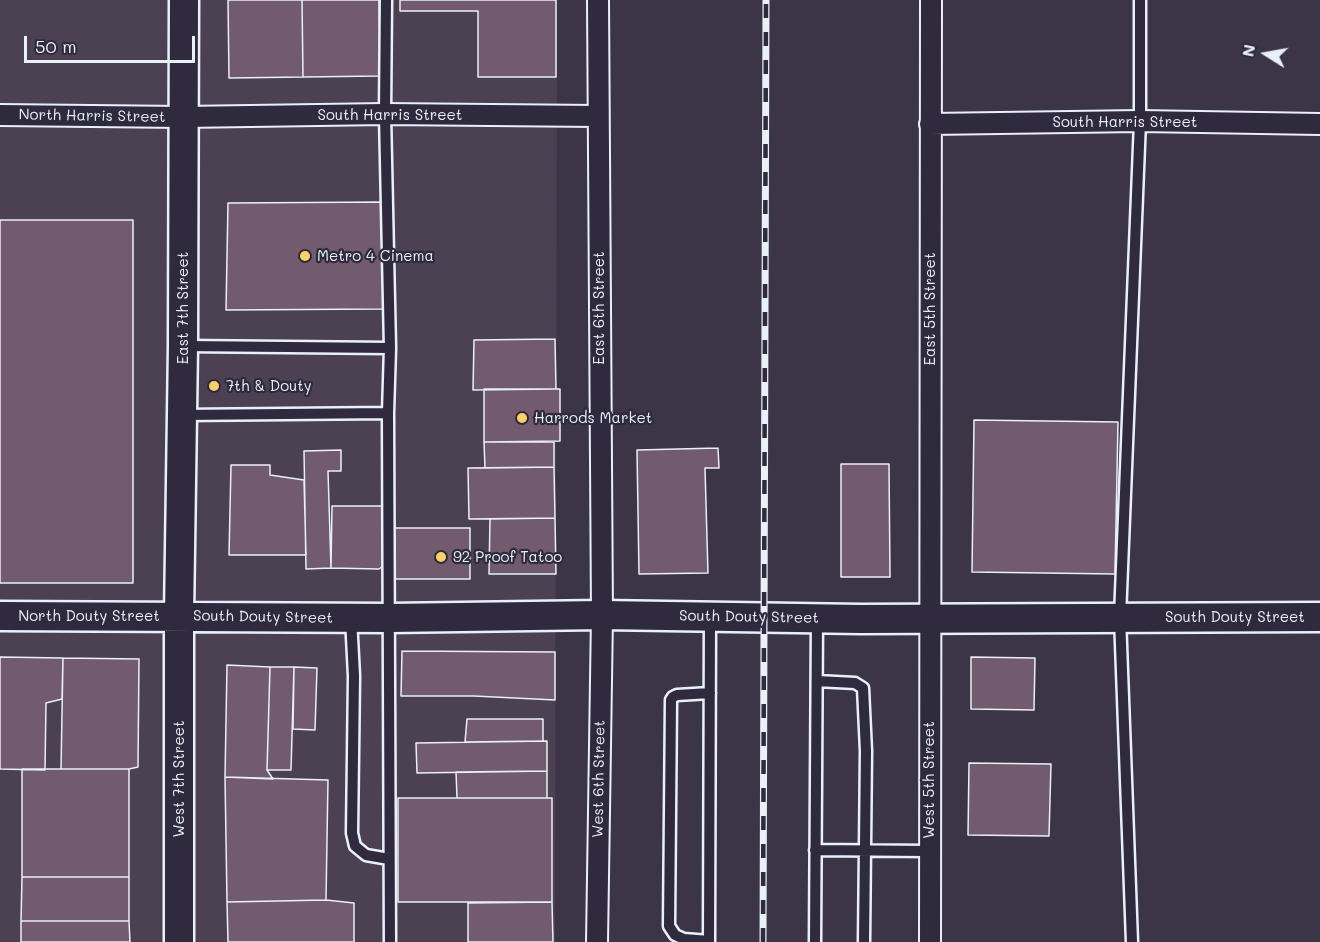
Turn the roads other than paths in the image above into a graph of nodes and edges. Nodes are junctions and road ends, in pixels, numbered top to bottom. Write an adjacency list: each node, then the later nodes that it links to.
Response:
1 (184, 0): 9 (street, East 7th Street)
2 (386, 0): 6 (lane)
3 (598, 0): 8 (street, East 6th Street)
4 (931, 0): 11 (street, East 5th Street)
5 (1140, 0): 10 (lane)
6 (386, 114): 8 (street, South Harris Street); 9 (street, South Harris Street); 14 (lane)
7 (0, 115): 9 (street, North Harris Street)
8 (597, 116): 17 (street, East 6th Street)
9 (183, 117): 13 (street, East 7th Street)
10 (1140, 121): 11 (street, South Harris Street); 12 (street, South Harris Street); 21 (lane)
11 (930, 124): 26 (street, East 5th Street)
12 (1320, 124)
13 (183, 346): 14 (lane); 16 (street, East 7th Street)
14 (390, 348): 15 (lane)
15 (388, 413): 16 (lane); 24 (lane)
16 (182, 415): 19 (street, East 7th Street)
17 (602, 615): 20 (street, South Douty Street); 24 (street, South Douty Street); 36 (street, West 6th Street)
18 (0, 616): 19 (street, North Douty Street)
19 (179, 616): 23 (street, South Douty Street); 34 (street, West 7th Street)
20 (710, 616): 25 (street, South Douty Street); 28 (lane)
21 (1120, 617): 22 (street, South Douty Street); 26 (street, South Douty Street); 40 (lane)
22 (1320, 617)
23 (351, 618): 24 (street, South Douty Street); 32 (lane)
24 (390, 618): 32 (lane)
25 (817, 618): 26 (street, South Douty Street); 27 (lane)
26 (930, 618): 31 (street, West 5th Street)
27 (817, 681): 29 (lane); 30 (lane)
28 (710, 693): 33 (lane); 33 (lane)
29 (815, 850): 30 (lane); 37 (lane)
30 (865, 850): 31 (lane); 38 (lane)
31 (929, 851): 39 (street, West 5th Street)
32 (389, 859): 35 (lane)
33 (709, 941)
34 (179, 942)
35 (390, 942)
36 (597, 942)
37 (815, 942)
38 (864, 942)
39 (930, 942)
40 (1132, 942)

